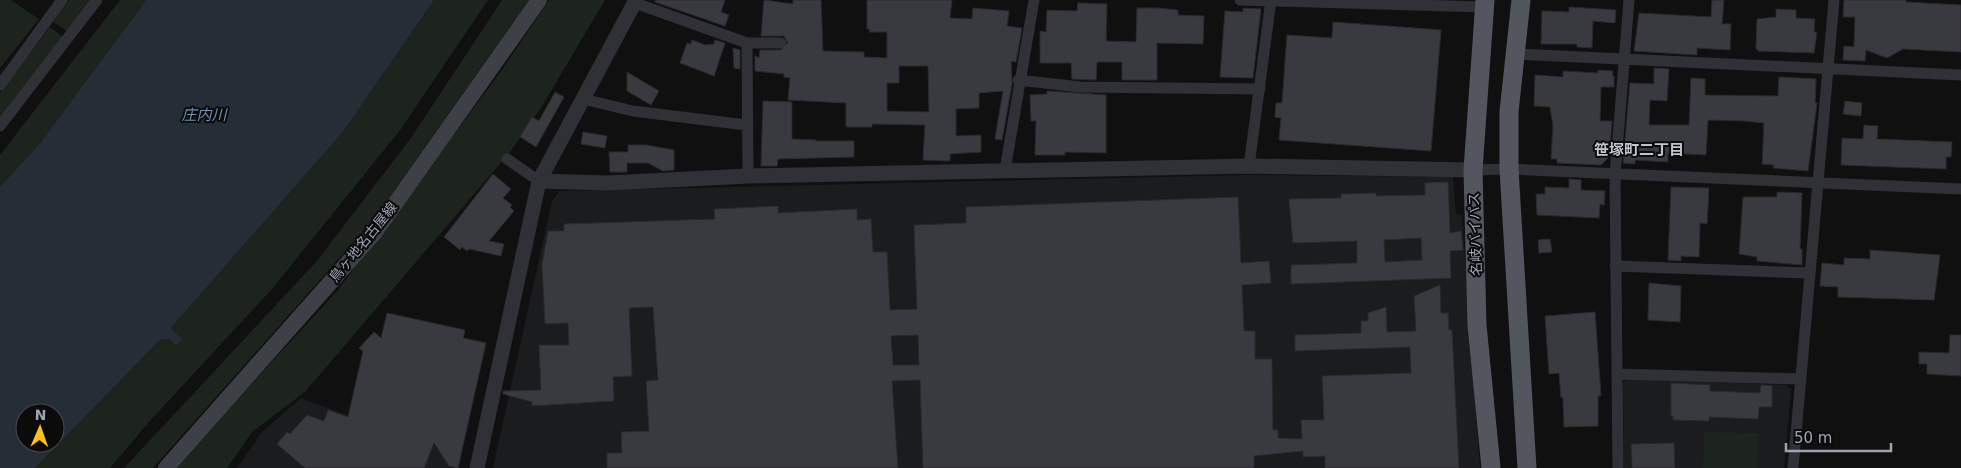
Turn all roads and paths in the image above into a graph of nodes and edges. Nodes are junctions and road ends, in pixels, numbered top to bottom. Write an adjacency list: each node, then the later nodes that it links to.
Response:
1 (62, 0): 19 (street)
2 (97, 0): 23 (street)
3 (539, 0): 38 (main road, 鳥ヶ地名古屋線)
4 (1034, 0): 18 (street)
5 (1240, 0): 6 (street)
6 (1271, 0): 11 (street); 20 (street)
7 (1521, 0): 14 (highway)
8 (1629, 0): 15 (street)
9 (1834, 0): 16 (street)
10 (635, 1): 12 (street); 21 (street)
11 (1484, 3): 28 (highway, 名岐バイパス)
12 (747, 42): 13 (street); 22 (street)
13 (781, 43)
14 (1516, 54): 15 (street); 26 (highway)
15 (1624, 59): 16 (street); 29 (street)
16 (1828, 68): 17 (street); 32 (street)
17 (1961, 75)
18 (1018, 80): 20 (street); 27 (street)
19 (0, 84)
20 (1260, 89): 25 (street)
21 (583, 99): 22 (street); 31 (street)
22 (746, 125): 30 (street)
23 (0, 126)
24 (507, 159): 31 (street)
25 (1249, 166): 27 (street); 28 (street)
26 (1509, 169): 28 (street); 29 (street); 41 (highway)
27 (1005, 170): 30 (street)
28 (1473, 170): 40 (highway, 名岐バイパス)
29 (1615, 175): 32 (street); 34 (street)
30 (748, 176): 31 (street)
31 (539, 181): 39 (street)
32 (1819, 183): 33 (street); 35 (street)
33 (1961, 189)
34 (1615, 266): 35 (street); 36 (street)
35 (1809, 273): 37 (street)
36 (1617, 374): 37 (street); 42 (street)
37 (1801, 379): 43 (street)
38 (166, 468)
39 (477, 468)
40 (1491, 468)
41 (1527, 468)
42 (1618, 468)
43 (1793, 468)

